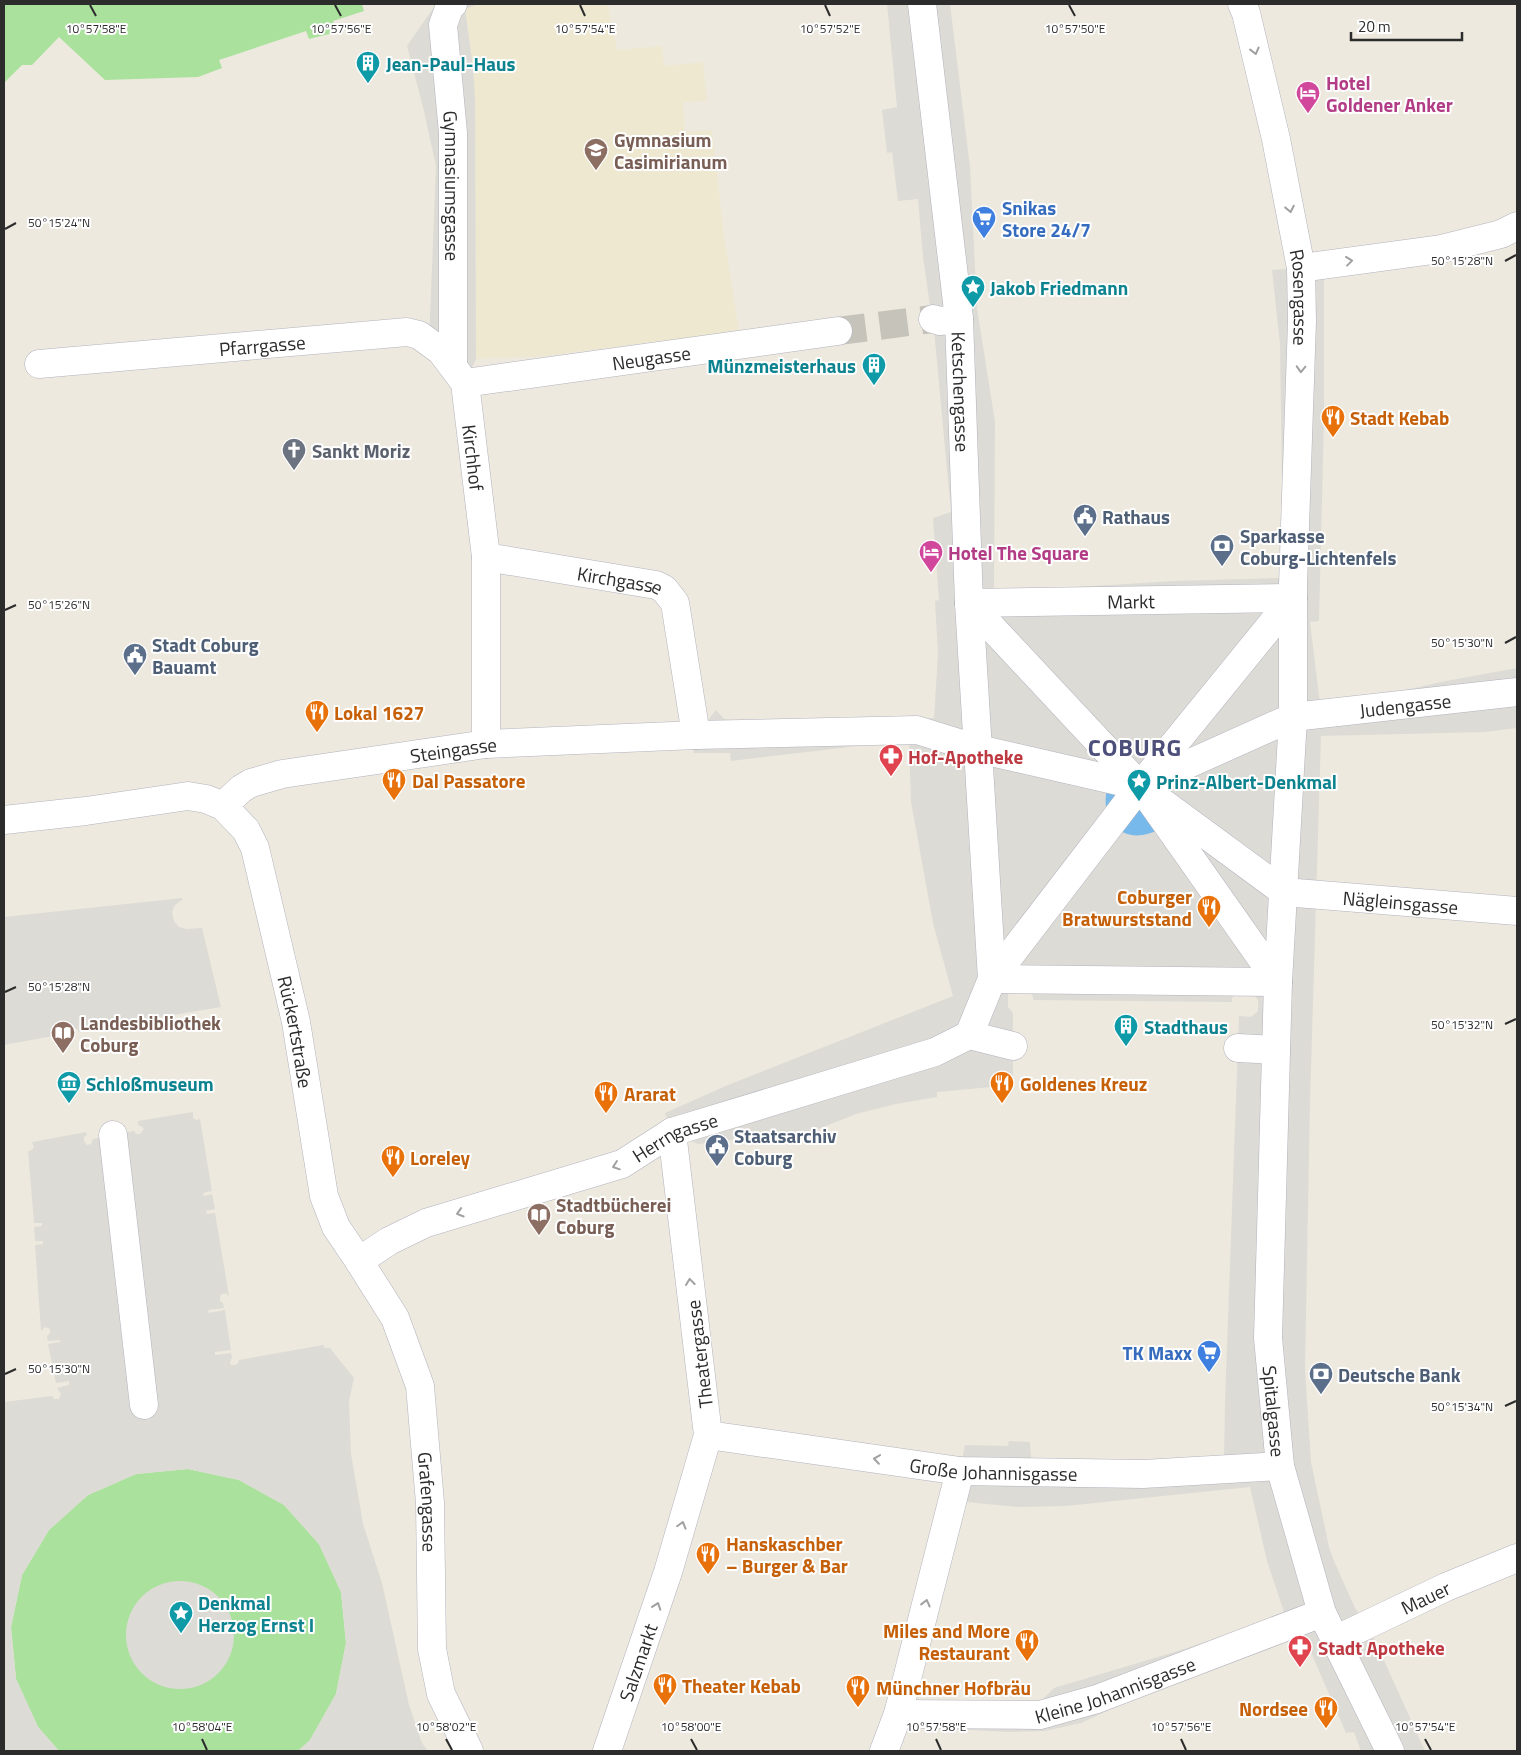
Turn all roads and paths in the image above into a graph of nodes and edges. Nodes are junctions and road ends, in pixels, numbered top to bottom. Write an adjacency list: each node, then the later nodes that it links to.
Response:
1 (922, 4): 11 (street, Ketschengasse)
2 (1242, 4): 5 (street, Rosengasse, one-way to 5)
3 (451, 6): 8 (street, Gymnasiumsgasse)
4 (1517, 226): 5 (street, one-way to 4)
5 (1301, 268): 10 (street, Rosengasse, one-way to 10)
6 (838, 330): 8 (street, Neugasse)
7 (39, 364): 8 (street, Pfarrgasse)
8 (459, 374): 9 (street, Kirchhof)
9 (484, 544): 14 (street, Kirchgasse); 15 (street, Kirchhof)
10 (1293, 598): 11 (street, Markt); 13 (street); 17 (street)
11 (969, 603): 16 (street); 17 (street)
12 (1517, 692): 13 (street, Judengasse)
13 (1293, 717): 17 (street); 20 (street)
14 (696, 735): 15 (street, Steingasse); 16 (street, Steingasse)
15 (486, 744): 18 (street, Steingasse)
16 (978, 749): 17 (street); 22 (street)
17 (1140, 786): 20 (street); 22 (street); 23 (street)
18 (223, 806): 19 (street); 30 (street, Rückertstraße)
19 (4, 820)
20 (1284, 892): 21 (street, Nägleinsgasse); 23 (street)
21 (1517, 911)
22 (992, 978): 23 (street); 24 (street)
23 (1278, 982): 27 (street, Spitalgasse)
24 (969, 1035): 25 (street); 28 (street, Herrngasse)
25 (1013, 1046)
26 (1238, 1048): 27 (street)
27 (1276, 1050): 33 (street, Spitalgasse)
28 (672, 1132): 30 (street, Herrngasse, one-way to 30); 32 (street, Theatergasse, one-way to 28)
29 (114, 1135): 31 (street)
30 (359, 1261): 40 (street, Grafengasse)
31 (144, 1405)
32 (708, 1435): 34 (street, Große Johannisgasse, one-way to 32); 36 (street, Theatergasse, one-way to 32)
33 (1280, 1466): 34 (street, Große Johannisgasse); 37 (street, Spitalgasse)
34 (960, 1471): 39 (street, one-way to 34)
35 (1517, 1558): 38 (street, Mauer)
36 (668, 1572): 41 (street, Salzmarkt, one-way to 36)
37 (1322, 1613): 38 (street, Spitalgasse); 39 (street, Kleine Johannisgasse)
38 (1335, 1640): 43 (street, Spitalgasse)
39 (898, 1714): 42 (street)
40 (469, 1751)
41 (607, 1751)
42 (884, 1751)
43 (1390, 1751)

